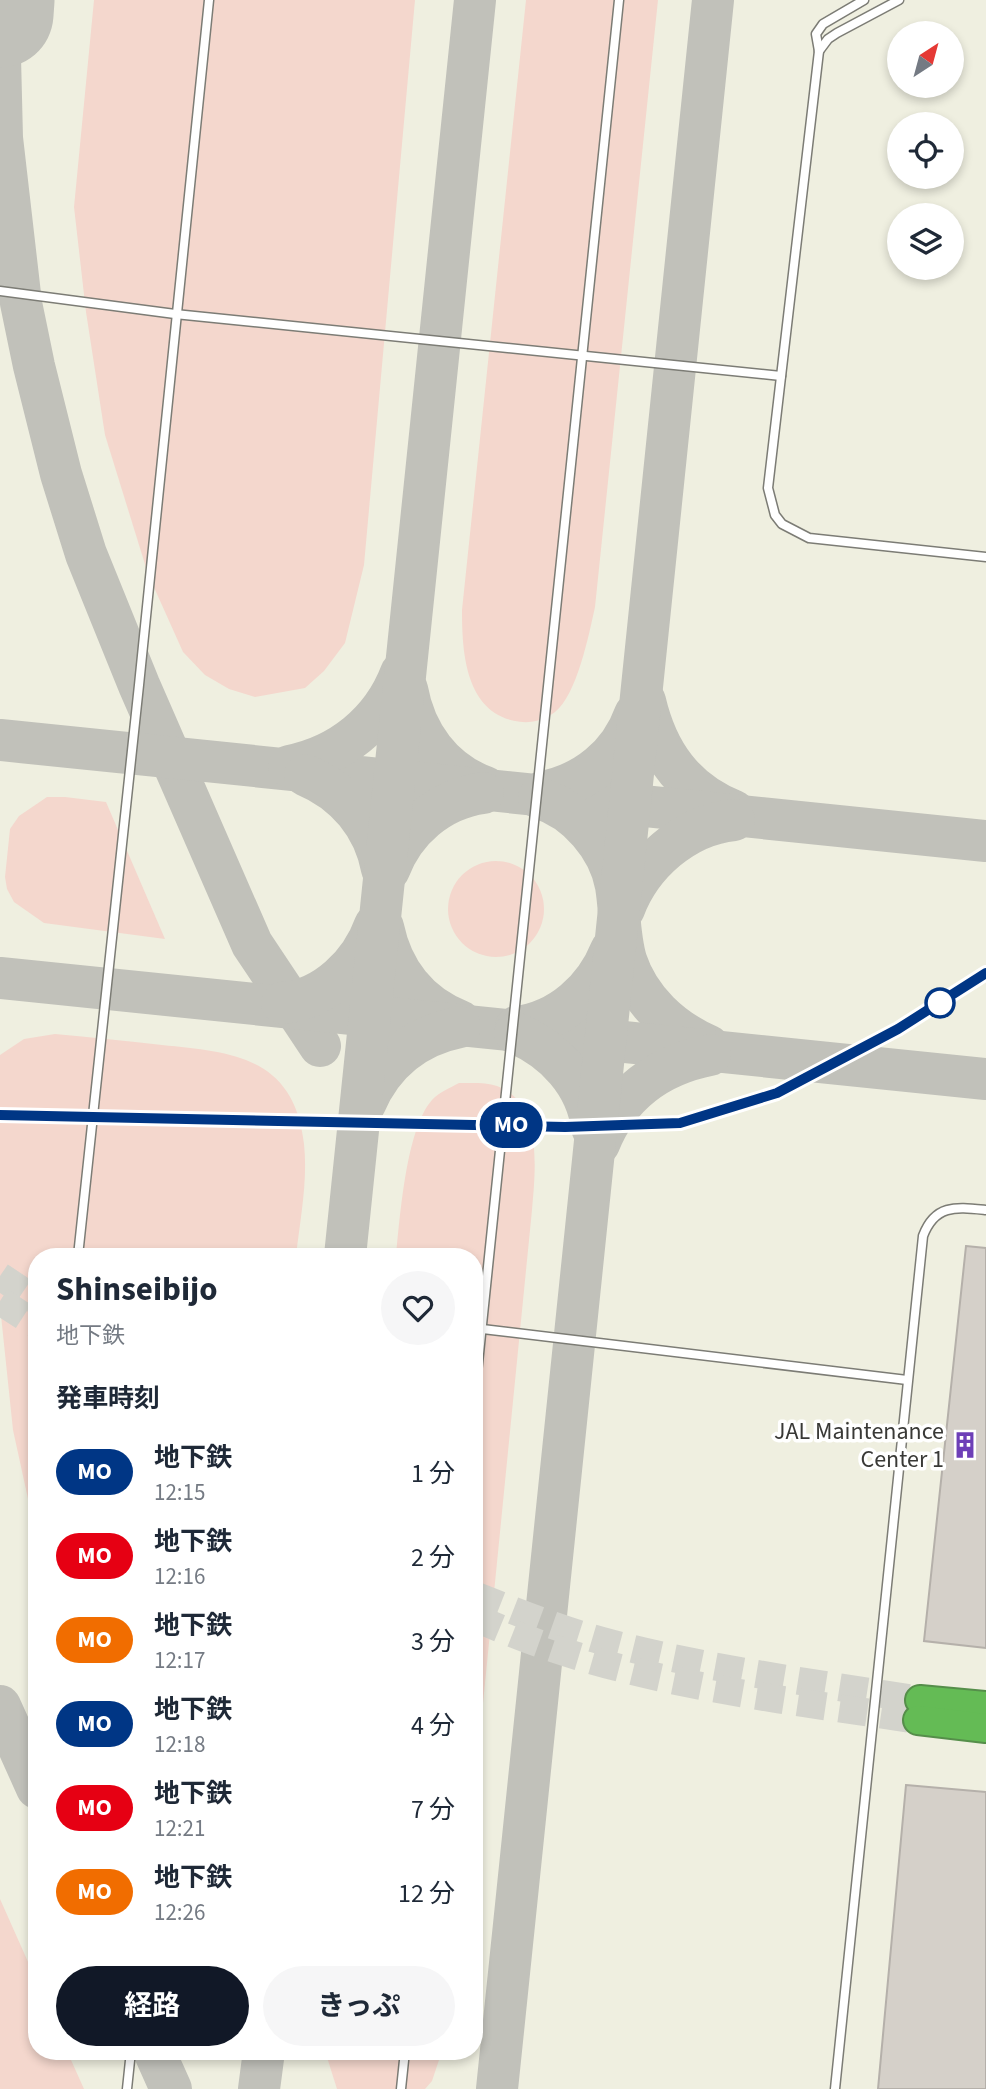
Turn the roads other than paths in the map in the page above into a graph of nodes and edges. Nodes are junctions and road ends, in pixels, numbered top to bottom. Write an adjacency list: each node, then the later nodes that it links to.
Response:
1 (209, 0): 7 (lane)
2 (619, 0): 8 (lane)
3 (864, 0): 5 (lane)
4 (900, 0): 5 (lane)
5 (819, 51): 9 (lane)
6 (0, 291): 7 (lane)
7 (175, 314): 8 (lane); 12 (lane)
8 (583, 356): 9 (lane); 13 (lane)
9 (781, 376): 10 (lane)
10 (986, 557)
11 (986, 1210): 15 (lane)
12 (79, 1248)
13 (483, 1282)
14 (483, 1329): 15 (lane)
15 (907, 1380): 22 (lane)
16 (986, 1706): 17 (highway)
17 (986, 1728)
18 (130, 2060): 20 (lane)
19 (404, 2060): 21 (lane)
20 (127, 2089)
21 (401, 2089)
22 (835, 2089)

